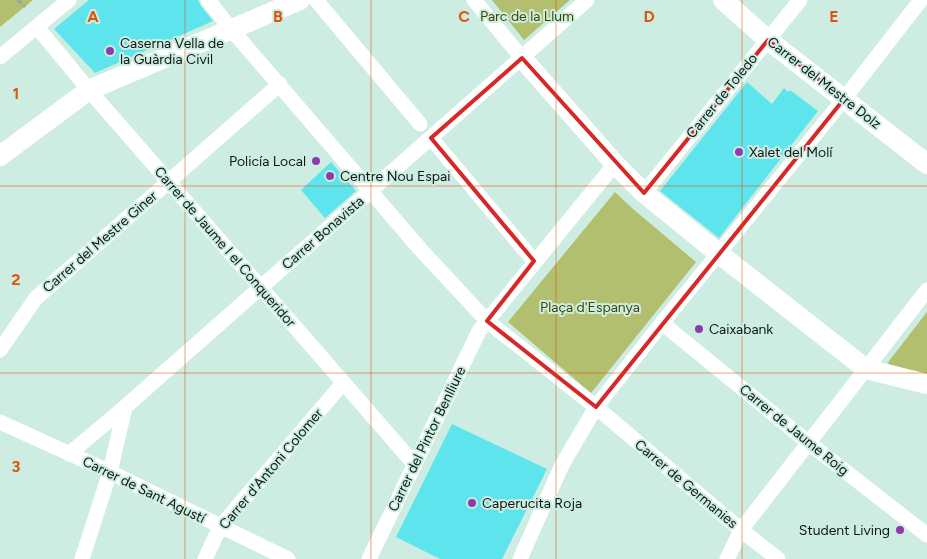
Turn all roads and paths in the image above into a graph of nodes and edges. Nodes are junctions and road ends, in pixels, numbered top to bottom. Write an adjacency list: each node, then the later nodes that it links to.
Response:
1 (18, 0): 11 (path)
2 (68, 0): 12 (street)
3 (208, 0): 13 (street)
4 (300, 0): 13 (street)
5 (316, 0): 20 (street)
6 (474, 0): 16 (street)
7 (587, 0): 16 (street, Carrer Bonavista)
8 (723, 0): 14 (street, Carrer del Mestre Dolz)
9 (800, 0): 14 (street, Carrer de Toledo)
10 (921, 0): 19 (street)
11 (24, 7)
12 (37, 27): 15 (street); 18 (street, Carrer de Jaume I el Conqueridor)
13 (231, 29): 17 (street); 18 (street)
14 (768, 40): 19 (street, Carrer del Mestre Dolz); 27 (street, Carrer de Toledo)
15 (0, 57)
16 (522, 58): 21 (street, Carrer Bonavista); 23 (street)
17 (280, 84): 25 (street, Carrer del Mestre Giner); 26 (street)
18 (89, 90): 22 (street); 25 (street, Carrer de Jaume I el Conqueridor)
19 (844, 99): 24 (street, Carrer del Mestre Dolz); 28 (street)
20 (420, 124)
21 (431, 138): 26 (street, Carrer Bonavista); 29 (street)
22 (0, 156)
23 (615, 164): 27 (street); 29 (street)
24 (927, 164)
25 (169, 182): 30 (street, Carrer de Jaume I el Conqueridor); 34 (street, Carrer del Mestre Giner)
26 (371, 191): 30 (street, Carrer Bonavista); 32 (street)
27 (644, 193): 28 (street)
28 (718, 253): 33 (street); 35 (street)
29 (534, 261): 32 (street)
30 (261, 288): 36 (street, Carrer de Jaume I el Conqueridor); 38 (street, Carrer Bonavista)
31 (927, 290): 35 (street)
32 (487, 321): 39 (street); 43 (street, Carrer del Pintor Benlliure)
33 (662, 322): 39 (street); 41 (street, Carrer de Jaume Roig)
34 (0, 350)
35 (866, 369): 37 (street); 41 (street)
36 (344, 383): 43 (street, Carrer de Jaume I el Conqueridor); 45 (street, Carrer d'Antoni Colomer)
37 (927, 384)
38 (126, 407): 42 (street, Carrer Bonavista); 44 (street)
39 (596, 407): 46 (street, Carrer de Germanies); 52 (street)
40 (0, 422): 42 (street, Carrer de Sant Agustí)
41 (809, 443): 46 (street); 47 (street, Carrer de Jaume Roig)
42 (69, 454): 44 (street, Carrer de Sant Agustí)
43 (415, 465): 51 (street, Carrer del Pintor Benlliure)
44 (110, 472): 45 (street, Carrer de Sant Agustí); 48 (street)
45 (220, 527): 49 (street, Carrer d'Antoni Colomer); 50 (street, Carrer de Sant Agustí)
46 (741, 530): 53 (street); 54 (street, Carrer de Germanies)
47 (927, 535)
48 (82, 559)
49 (205, 559)
50 (288, 559)
51 (369, 559)
52 (520, 559)
53 (727, 559)
54 (778, 559)

